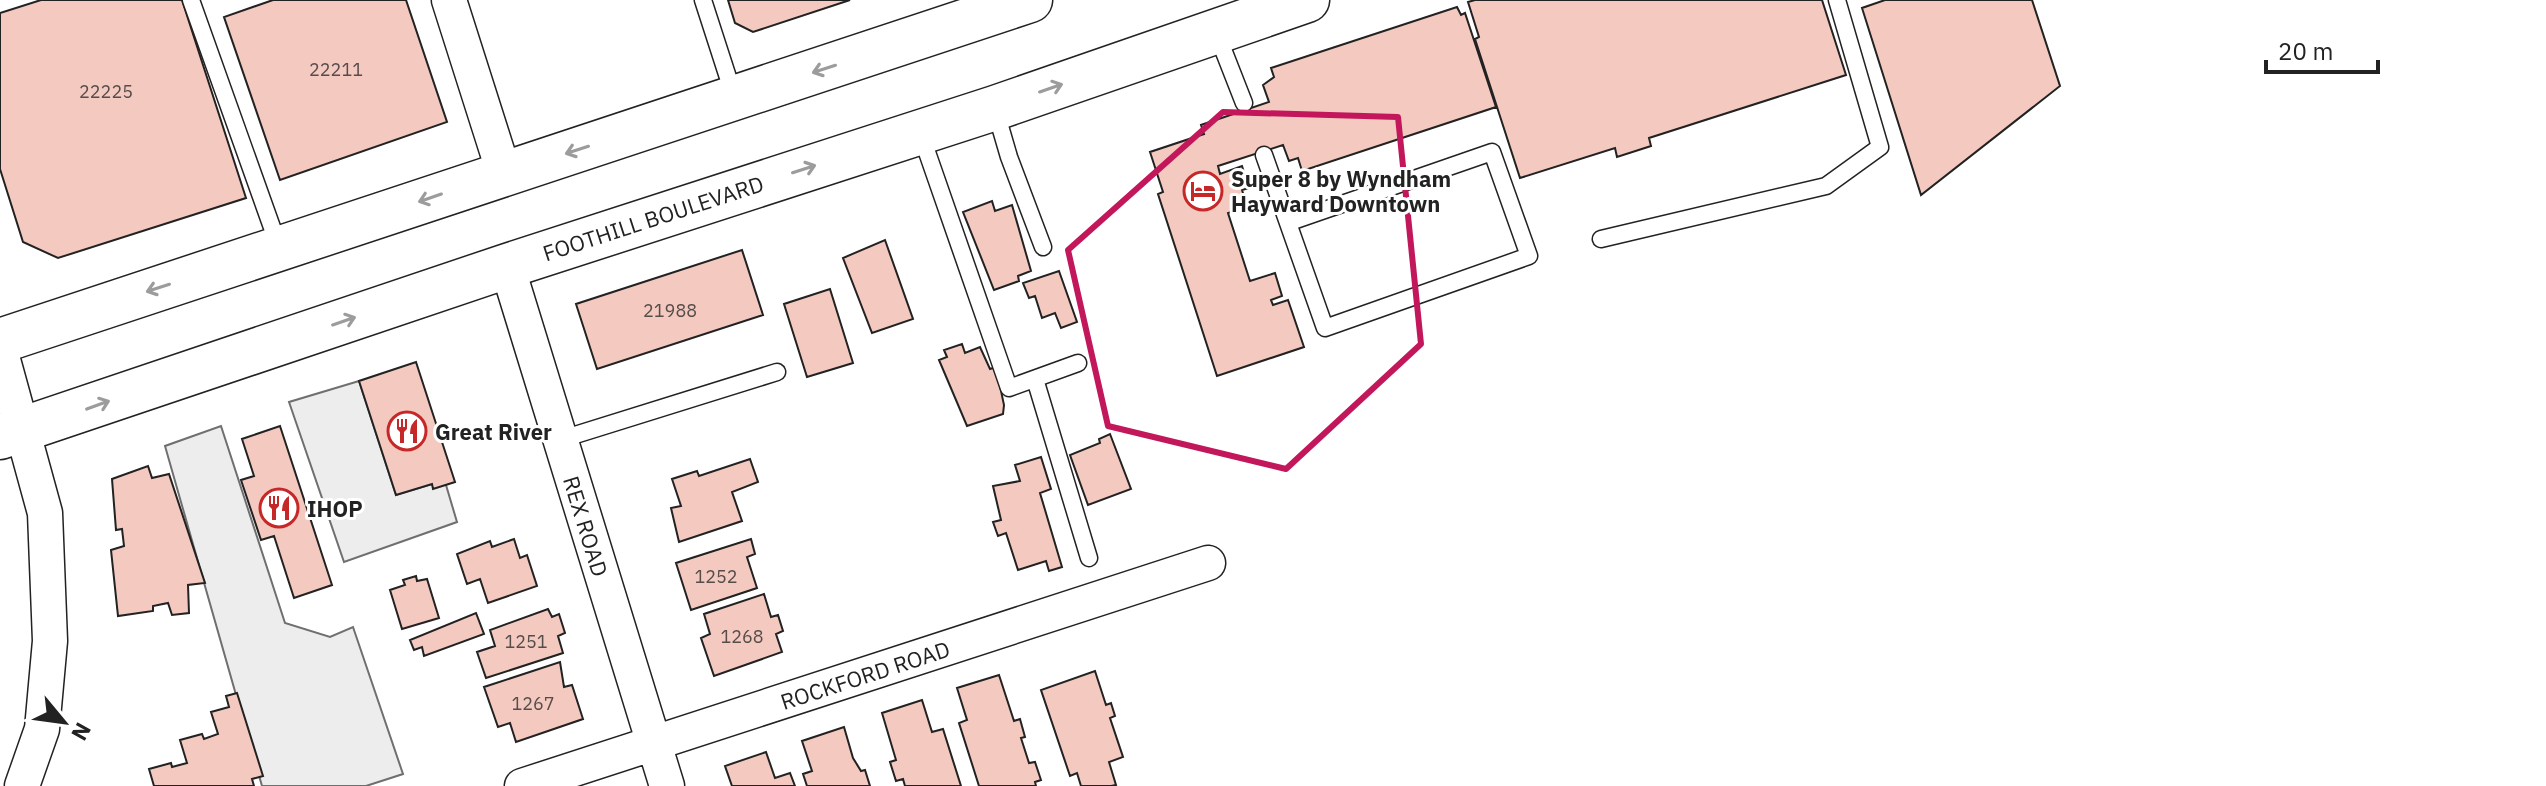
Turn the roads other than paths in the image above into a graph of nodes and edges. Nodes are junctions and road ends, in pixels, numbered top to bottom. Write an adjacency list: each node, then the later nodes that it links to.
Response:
1 (191, 0): 17 (lane)
2 (449, 0): 13 (street)
3 (703, 0): 8 (lane)
4 (1307, 0): 7 (main road, FOOTHILL BOULEVARD)
5 (1837, 0): 15 (lane)
6 (1006, 4): 8 (main road, one-way to 8)
7 (1215, 29): 9 (lane); 10 (main road, FOOTHILL BOULEVARD, one-way to 7)
8 (735, 98): 13 (main road, one-way to 13)
9 (1244, 103)
10 (995, 108): 11 (main road, FOOTHILL BOULEVARD); 16 (lane)
11 (919, 131): 18 (main road, FOOTHILL BOULEVARD, one-way to 11); 23 (lane)
12 (1264, 155): 14 (lane)
13 (504, 173): 17 (main road, one-way to 17)
14 (1290, 222): 14 (lane)
15 (1601, 239)
16 (1043, 247)
17 (279, 249): 19 (main road, one-way to 19)
18 (507, 266): 24 (main road, FOOTHILL BOULEVARD, one-way to 18); 25 (street, REX ROAD)
19 (0, 341)
20 (0, 349): 24 (street)
21 (1078, 363): 23 (lane)
22 (777, 372): 25 (lane)
23 (1035, 379): 26 (lane)
24 (12, 434): 29 (street)
25 (559, 440): 28 (street, REX ROAD)
26 (1089, 558)
27 (1208, 563): 28 (street, ROCKFORD ROAD)
28 (654, 745): 30 (street, ROCKFORD ROAD); 31 (street, REX ROAD)
29 (22, 786)
30 (522, 786)
31 (667, 786)

